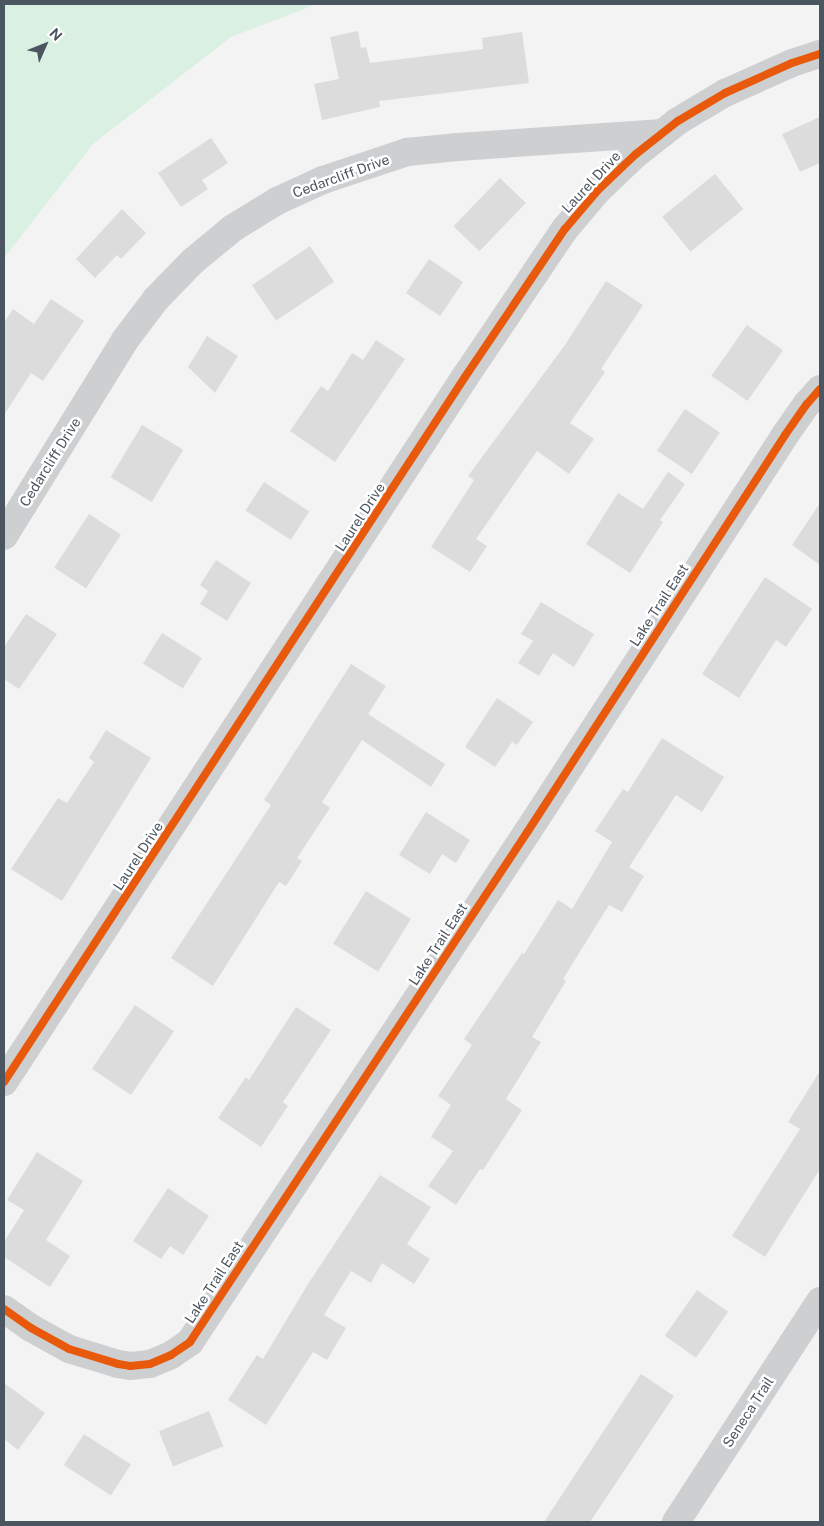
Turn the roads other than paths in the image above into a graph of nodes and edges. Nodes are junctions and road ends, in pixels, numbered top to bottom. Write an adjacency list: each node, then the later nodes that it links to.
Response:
1 (820, 54): 2 (street, Laurel Drive)
2 (663, 133): 4 (street, Cedarcliff Drive); 5 (street, Laurel Drive)
3 (820, 390): 6 (street, Lake Trail East)
4 (4, 536)
5 (4, 1082)
6 (4, 1309)
7 (817, 1314): 8 (street, Seneca Trail)
8 (676, 1522)

